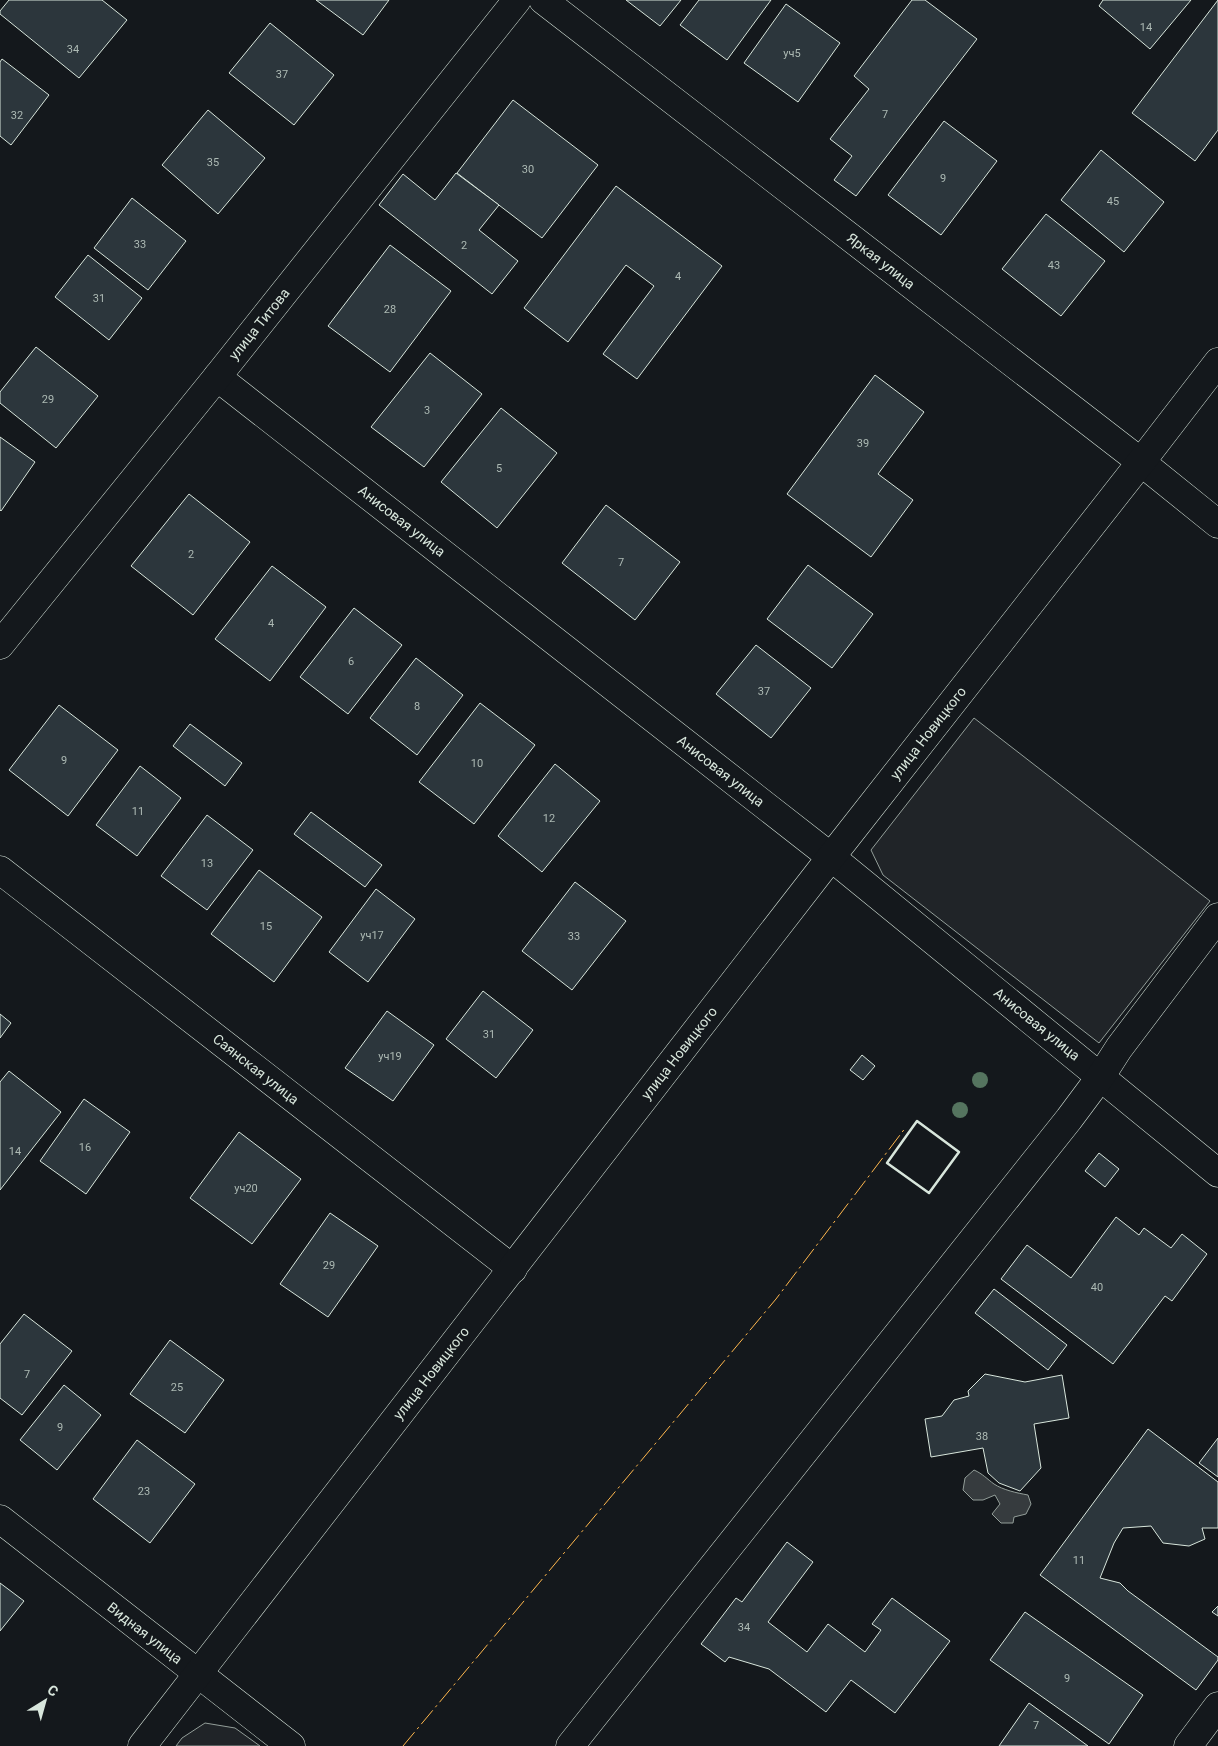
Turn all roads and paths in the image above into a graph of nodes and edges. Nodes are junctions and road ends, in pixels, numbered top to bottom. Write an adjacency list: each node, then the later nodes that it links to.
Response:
1 (517, 0): 4 (street, улица Титова)
2 (543, 0): 5 (street, Яркая улица)
3 (1218, 362): 5 (street, улица Новицкого)
4 (217, 377): 7 (street, улица Титова); 8 (street, Анисовая улица)
5 (1141, 462): 6 (street, Яркая улица); 8 (street, улица Новицкого)
6 (1218, 524)
7 (0, 646)
8 (831, 857): 11 (street, Анисовая улица); 13 (street, улица Новицкого)
9 (0, 870): 13 (street, Саянская улица)
10 (1218, 917): 11 (street)
11 (1101, 1076): 12 (street, Анисовая улица); 19 (street)
12 (1218, 1173)
13 (513, 1269): 15 (street, улица Новицкого)
14 (0, 1519): 15 (street, Видная улица)
15 (198, 1674): 17 (street, улица Новицкого); 18 (street, Видная улица)
16 (1218, 1706): 20 (street)
17 (142, 1746)
18 (291, 1746)
19 (570, 1746)
20 (1188, 1746)

